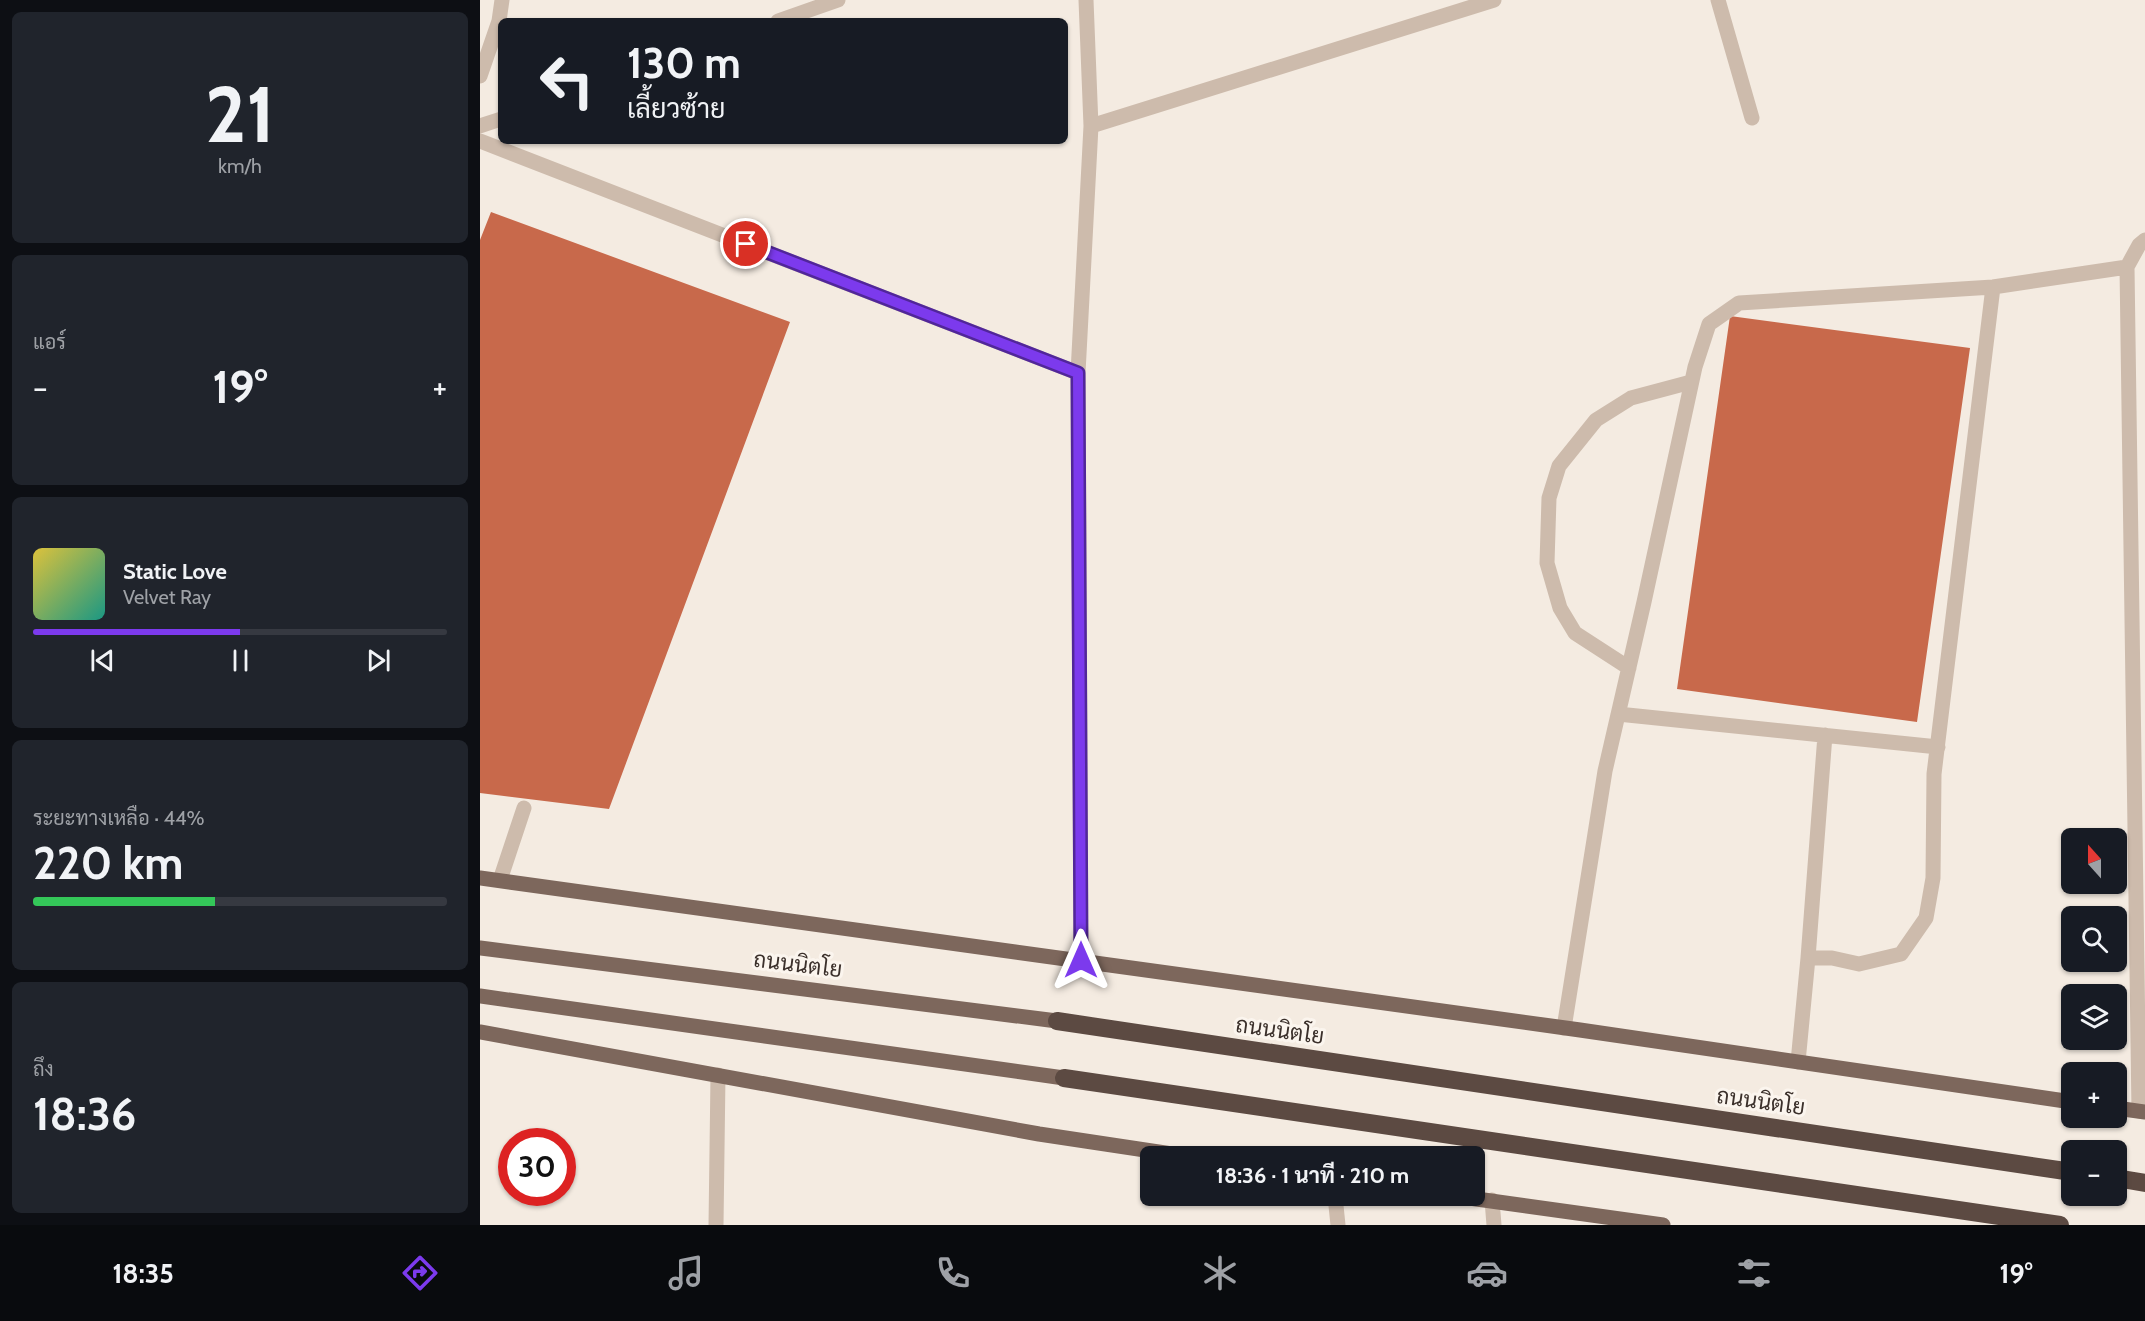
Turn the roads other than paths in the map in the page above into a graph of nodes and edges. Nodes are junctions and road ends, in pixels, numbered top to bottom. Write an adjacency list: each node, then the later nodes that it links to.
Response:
1 (501, 0): 6 (street)
2 (838, 0): 7 (street)
3 (1086, 0): 13 (street)
4 (1494, 0): 13 (street)
5 (1718, 0): 10 (street)
6 (499, 18)
7 (787, 18)
8 (498, 24): 9 (street)
9 (480, 76)
10 (1752, 118)
11 (498, 120): 12 (street)
12 (480, 126)
13 (1091, 126): 18 (street)
14 (480, 141): 18 (street)
15 (2145, 240): 16 (street)
16 (2127, 267): 17 (street); 39 (street)
17 (1993, 286): 19 (street); 23 (street)
18 (1078, 373): 29 (street)
19 (1691, 382): 20 (street); 20 (street)
20 (1629, 668): 21 (street)
21 (1618, 714): 22 (street); 32 (street)
22 (1826, 735): 23 (street); 28 (street)
23 (1938, 747): 28 (street)
24 (524, 808): 26 (street)
25 (480, 878): 26 (main road, ถนนนิตโย)
26 (500, 880): 29 (main road, ถนนนิตโย)
27 (480, 948): 31 (main road, ถนนนิตโย)
28 (1808, 958): 34 (street)
29 (1081, 960): 32 (main road, ถนนนิตโย)
30 (480, 996): 36 (main road)
31 (1057, 1021): 41 (highway, ถนนนิตโย)
32 (1564, 1028): 34 (main road, ถนนนิตโย)
33 (480, 1032): 35 (main road)
34 (1798, 1062): 37 (main road, ถนนนิตโย)
35 (718, 1075): 40 (main road); 48 (street)
36 (1064, 1078): 52 (highway)
37 (2061, 1100)
38 (2127, 1110): 39 (main road)
39 (2142, 1112)
40 (1140, 1149)
41 (2061, 1170)
42 (2127, 1180): 43 (highway)
43 (2145, 1182)
44 (1485, 1199): 45 (main road)
45 (1492, 1200): 47 (main road); 50 (street)
46 (1336, 1206): 49 (street)
47 (1586, 1220): 51 (main road)
48 (716, 1225)
49 (1338, 1225)
50 (1494, 1225)
51 (1663, 1225)
52 (2060, 1225)

